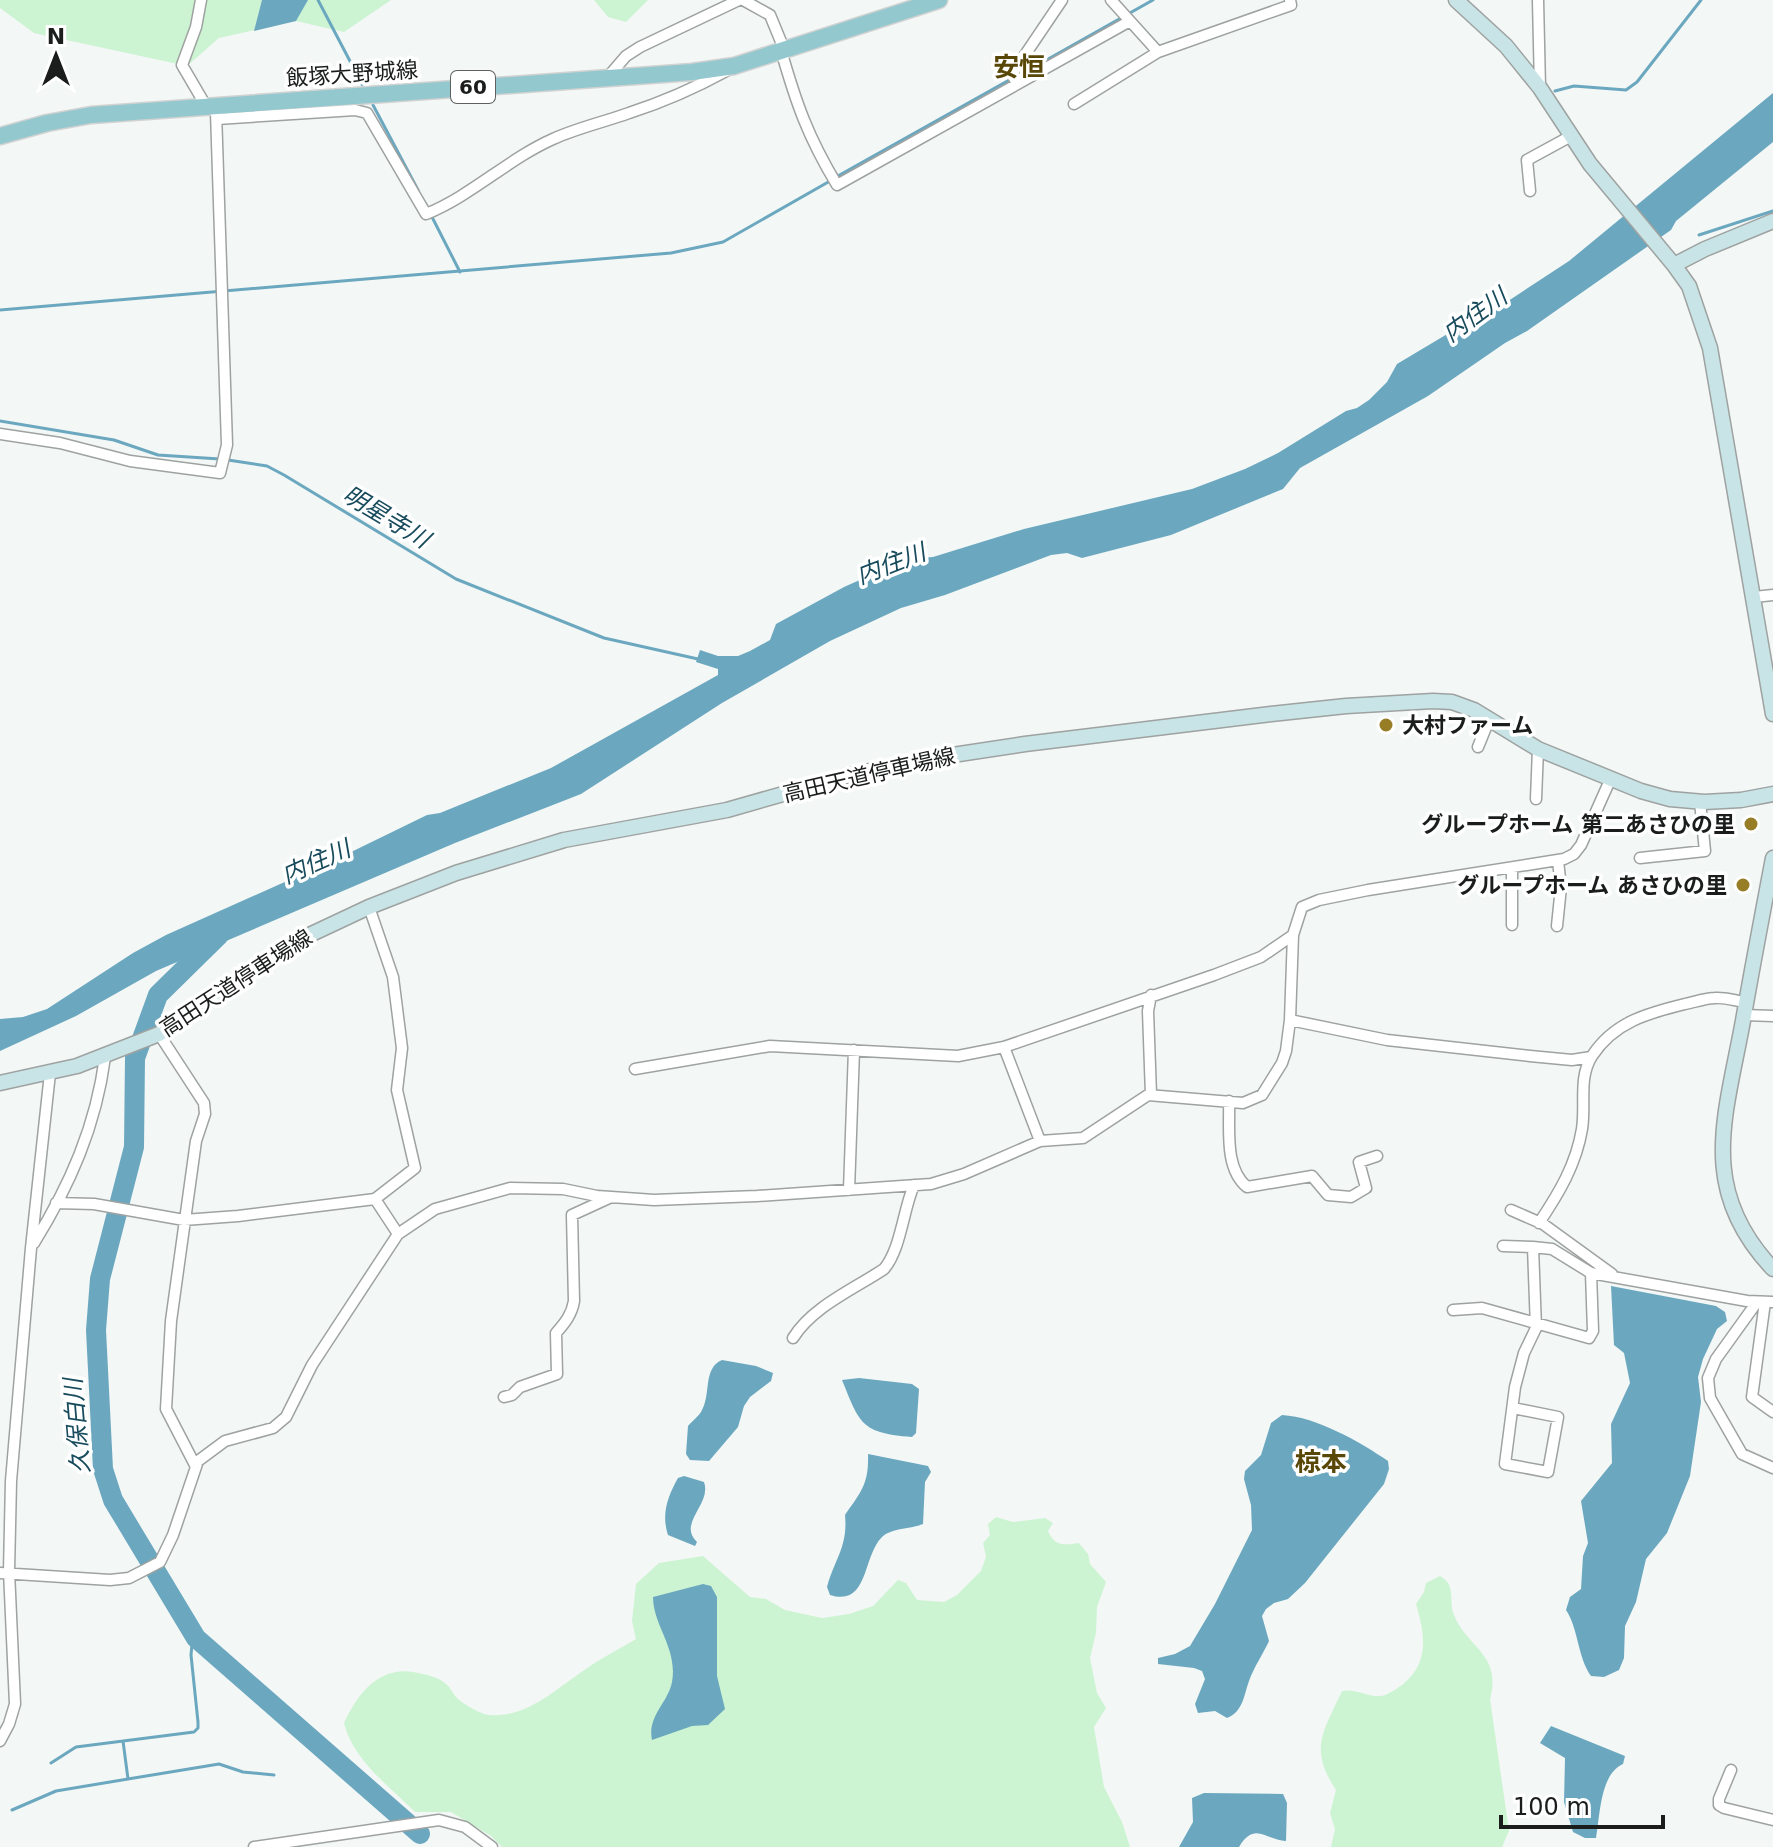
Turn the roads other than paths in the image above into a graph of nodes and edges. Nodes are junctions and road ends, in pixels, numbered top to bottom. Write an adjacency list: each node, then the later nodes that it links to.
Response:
1 (201, 0): 17 (street)
2 (741, 0): 10 (street); 13 (street)
3 (939, 0): 10 (main road, 飯塚大野城線 / 60)
4 (1062, 0): 14 (street)
5 (1111, 0): 9 (street)
6 (1290, 0): 11 (street)
7 (1456, 0): 15 (main road)
8 (1538, 0): 15 (street)
9 (1126, 16): 11 (street); 14 (street)
10 (782, 49): 12 (main road, 飯塚大野城線 / 60); 14 (street)
11 (1158, 52): 16 (street)
12 (734, 66): 13 (main road, 飯塚大野城線 / 60); 17 (street)
13 (607, 78): 17 (main road, 飯塚大野城線 / 60)
14 (1015, 79)
15 (1540, 88): 19 (main road)
16 (1074, 104)
17 (213, 110): 18 (main road, 飯塚大野城線 / 60); 23 (street)
18 (0, 136)
19 (1571, 136): 20 (street); 22 (main road)
20 (1530, 191)
21 (1773, 221): 22 (main road)
22 (1674, 265): 25 (main road)
23 (0, 434)
24 (1773, 595): 25 (street)
25 (1754, 597): 26 (main road)
26 (1773, 714)
27 (1489, 720): 28 (street); 29 (main road, 高田天道停車場線); 38 (main road, 高田天道停車場線)
28 (1478, 747)
29 (1538, 749): 30 (main road, 高田天道停車場線); 32 (street)
30 (1611, 778): 33 (main road, 高田天道停車場線); 36 (street)
31 (1773, 794): 33 (main road, 高田天道停車場線)
32 (1536, 799)
33 (1700, 802): 34 (street)
34 (1640, 858)
35 (1773, 858): 43 (main road)
36 (1558, 861): 37 (street); 40 (street)
37 (1512, 868): 39 (street); 41 (street)
38 (369, 907): 46 (main road, 高田天道停車場線); 61 (street)
39 (1512, 925)
40 (1557, 926)
41 (1293, 935): 42 (street); 45 (street)
42 (1151, 995): 47 (street); 54 (street)
43 (1745, 1008): 44 (street); 50 (street); 70 (main road)
44 (1773, 1016)
45 (1290, 1020): 50 (street); 55 (street)
46 (159, 1034): 49 (main road, 高田天道停車場線); 64 (street)
47 (1004, 1047): 48 (street); 56 (street)
48 (854, 1050): 51 (street); 59 (street)
49 (105, 1057): 52 (main road, 高田天道停車場線); 62 (street)
50 (1591, 1057): 65 (street)
51 (635, 1069)
52 (50, 1073): 53 (main road, 高田天道停車場線); 69 (street)
53 (0, 1083)
54 (1151, 1095): 55 (street); 56 (street)
55 (1229, 1101): 57 (street)
56 (1040, 1141): 58 (street)
57 (1377, 1156)
58 (914, 1185): 59 (street); 76 (street)
59 (849, 1190): 60 (street)
60 (610, 1197): 66 (street); 77 (street)
61 (375, 1199): 64 (street); 66 (street)
62 (56, 1203): 64 (street); 69 (street)
63 (1511, 1210): 65 (street)
64 (184, 1220): 80 (street)
65 (1539, 1223): 72 (street)
66 (398, 1234): 80 (street)
67 (1503, 1246): 68 (street)
68 (1533, 1247): 71 (street); 75 (street)
69 (31, 1248): 82 (street)
70 (1773, 1269)
71 (1591, 1273): 72 (street); 75 (street)
72 (1614, 1276): 73 (street)
73 (1765, 1302): 79 (street); 81 (street)
74 (1453, 1310): 75 (street)
75 (1536, 1324): 78 (street)
76 (793, 1338)
77 (504, 1397)
78 (1513, 1408)
79 (1773, 1412)
80 (195, 1465): 82 (street)
81 (1773, 1468)
82 (4, 1572): 83 (street)
83 (0, 1741)
84 (1731, 1770): 85 (street)
85 (1773, 1820)
86 (254, 1847): 87 (street)
87 (492, 1847)

